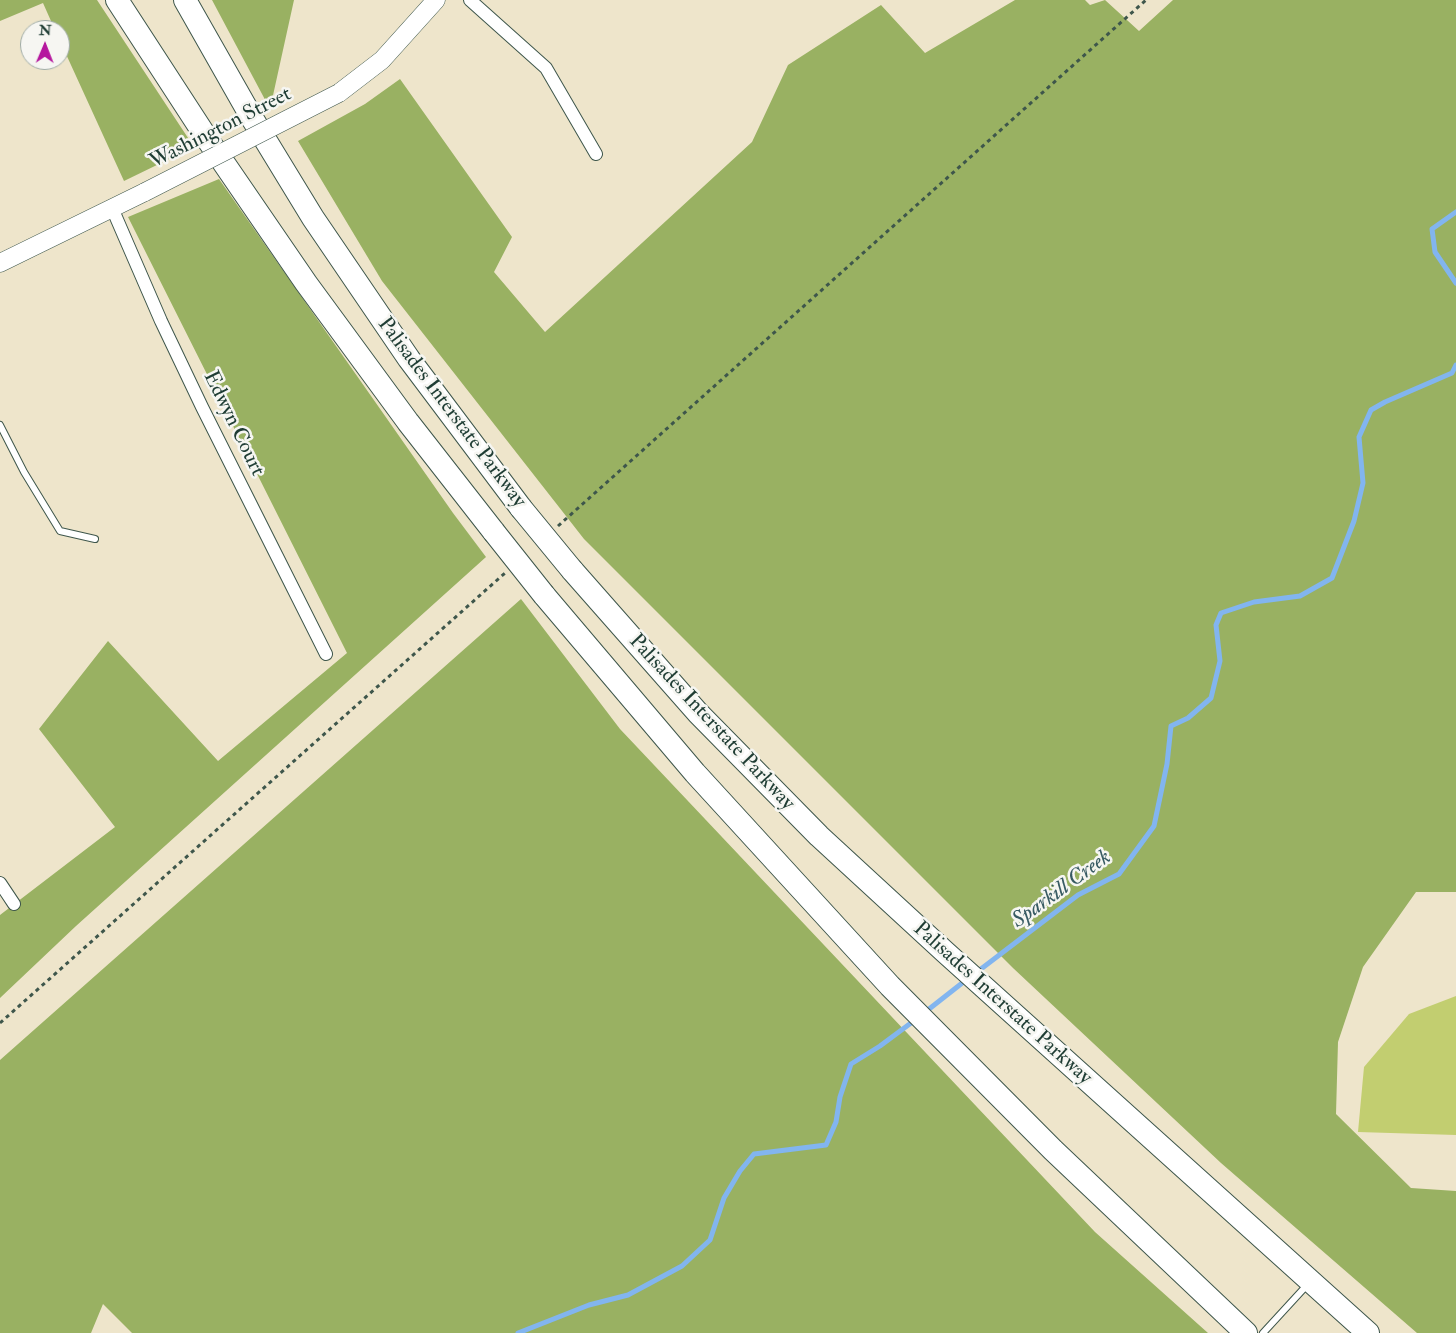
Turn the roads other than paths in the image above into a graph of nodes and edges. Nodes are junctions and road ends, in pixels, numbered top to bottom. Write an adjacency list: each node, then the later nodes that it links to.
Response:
1 (117, 0): 14 (highway, Palisades Interstate Parkway, bridge)
2 (185, 0): 13 (highway, Palisades Interstate Parkway, bridge)
3 (436, 0): 6 (main road, Washington Street, bridge)
4 (470, 0): 5 (street)
5 (596, 154)
6 (112, 208): 7 (main road, Washington Street); 10 (street, Edwyn Court)
7 (0, 263)
8 (0, 425): 9 (lane)
9 (95, 539)
10 (326, 654)
11 (0, 883): 12 (street)
12 (14, 904)
13 (1310, 1282): 15 (lane); 16 (highway, Palisades Interstate Parkway)
14 (1246, 1333)
15 (1263, 1333)
16 (1368, 1333)

